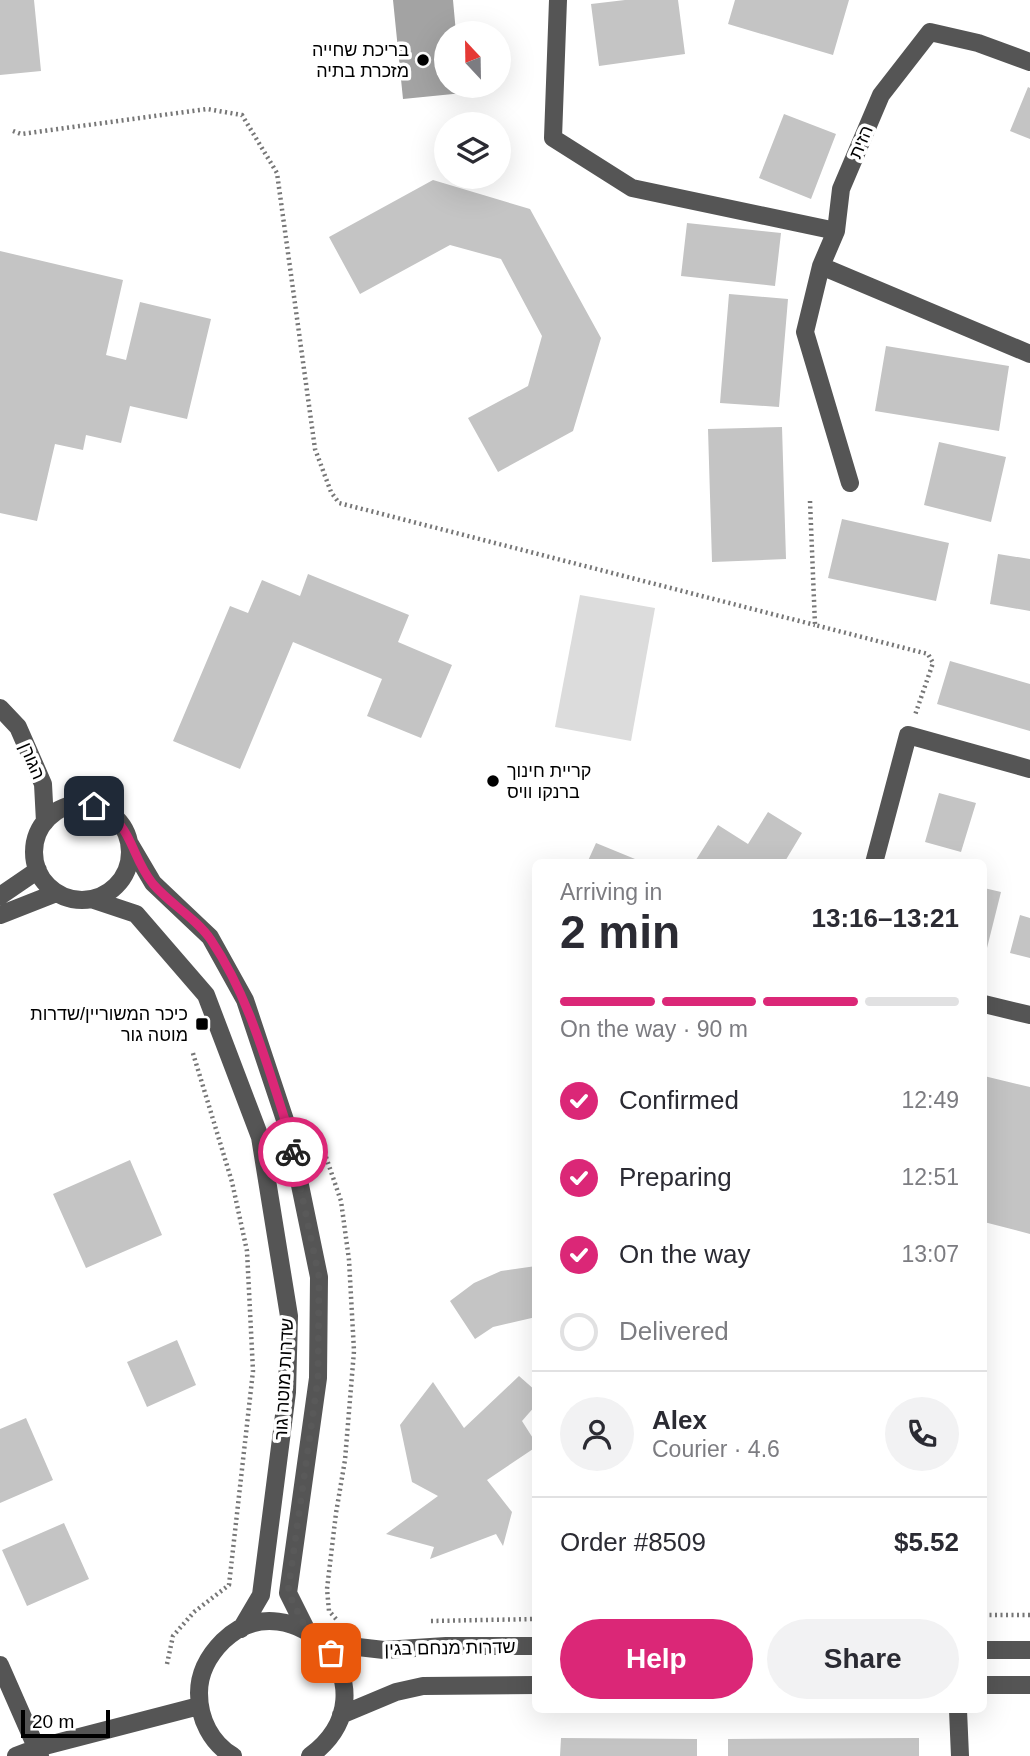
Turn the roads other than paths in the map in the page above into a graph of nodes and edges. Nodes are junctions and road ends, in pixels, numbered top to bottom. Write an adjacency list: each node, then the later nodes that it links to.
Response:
1 (558, 0): 3 (street)
2 (1030, 62): 3 (street, הזית)
3 (836, 231): 4 (street, הזית)
4 (821, 267): 5 (street); 6 (street, הזית)
5 (1030, 354)
6 (850, 482)
7 (0, 708): 9 (street, הגורן)
8 (1030, 769): 11 (street)
9 (45, 822): 10 (street); 12 (street)
10 (130, 844): 15 (street); 20 (street, שדרות מוטה גור)
11 (875, 859)
12 (38, 870): 13 (street); 14 (street)
13 (57, 893): 15 (street); 16 (street)
14 (0, 896)
15 (91, 900): 19 (street, שדרות מוטה גור)
16 (0, 915)
17 (987, 1005): 18 (street)
18 (1030, 1015)
19 (241, 1629): 20 (street); 29 (street)
20 (307, 1631): 21 (street)
21 (323, 1643): 22 (street, שדרות מנחם בגין); 31 (street)
22 (532, 1646)
23 (987, 1650): 24 (street)
24 (1030, 1650)
25 (0, 1665): 32 (street)
26 (532, 1685): 31 (street, שדרות מנחם בגין)
27 (987, 1685): 28 (street)
28 (1030, 1685)
29 (199, 1706): 32 (street); 34 (street)
30 (958, 1713): 36 (street)
31 (341, 1715): 33 (street)
32 (39, 1752): 35 (street)
33 (317, 1753)
34 (229, 1755)
35 (16, 1756)
36 (960, 1756)

